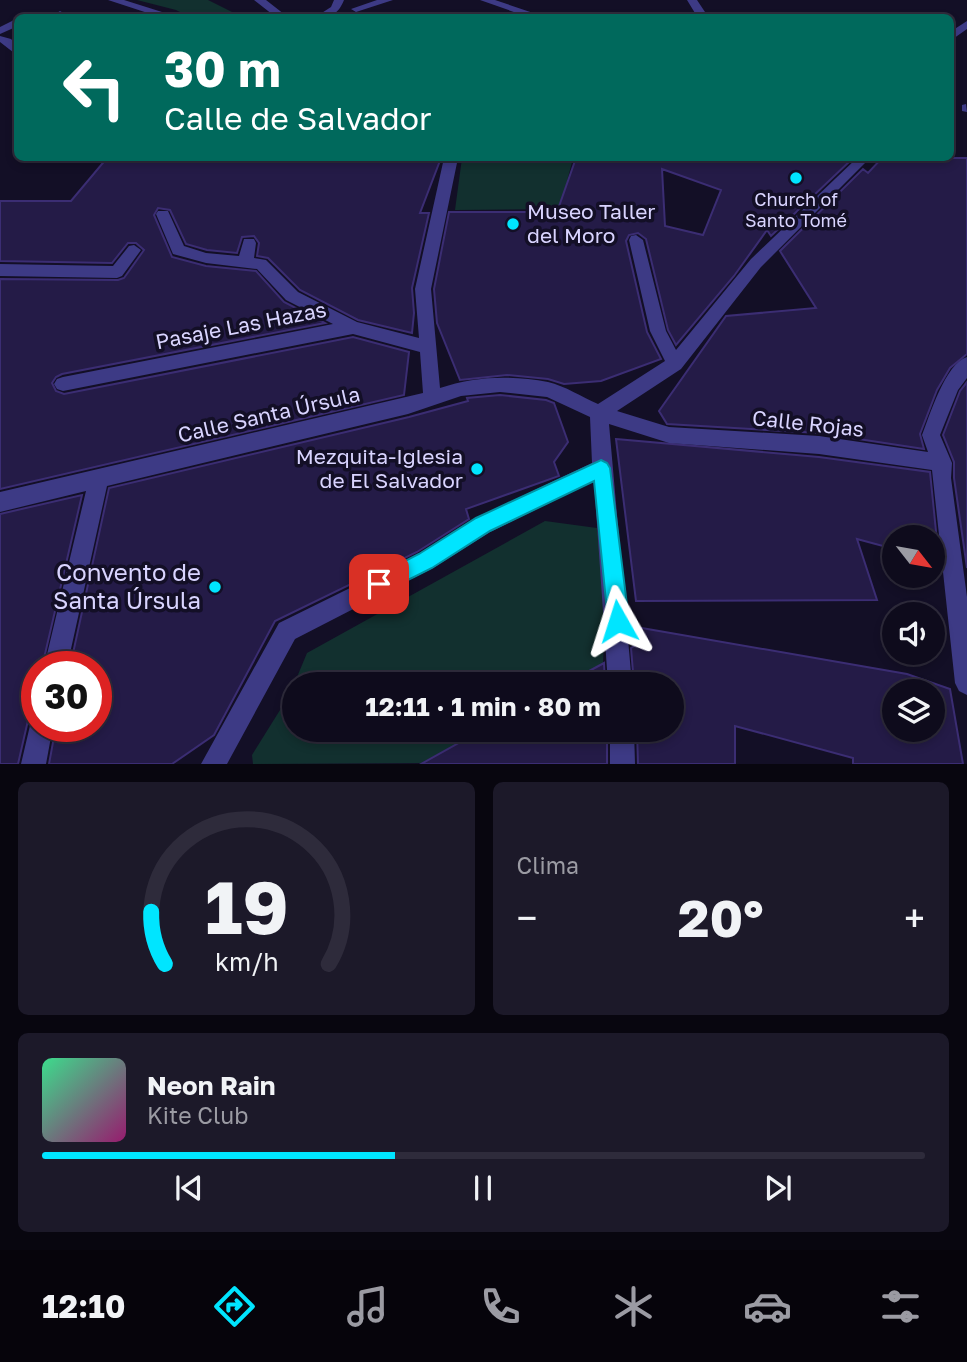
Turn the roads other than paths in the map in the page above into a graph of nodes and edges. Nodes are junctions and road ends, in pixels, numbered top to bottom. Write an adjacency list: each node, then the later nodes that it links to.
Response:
1 (113, 0): 6 (street)
2 (259, 0): 7 (street)
3 (388, 0): 5 (street)
4 (485, 0): 8 (street)
5 (356, 9)
6 (162, 14)
7 (278, 14)
8 (530, 14)
9 (0, 39): 10 (street)
10 (14, 49)
11 (450, 161): 20 (street)
12 (855, 161): 21 (street)
13 (163, 214): 17 (street)
14 (636, 240): 21 (street)
15 (249, 243): 17 (street)
16 (134, 250): 18 (street)
17 (245, 262): 19 (street)
18 (0, 270)
19 (353, 327): 20 (street, Pasaje Las Hazas); 23 (street, Pasaje Las Hazas)
20 (426, 347): 24 (street)
21 (675, 364): 25 (street)
22 (967, 364): 26 (street)
23 (63, 384)
24 (432, 399): 25 (street, Calle Santa Úrsula); 28 (street, Calle Santa Úrsula)
25 (599, 413): 26 (street, Calle Rojas); 27 (street)
26 (942, 463): 32 (street)
27 (601, 468): 31 (street); 36 (street)
28 (99, 479): 29 (street, Calle Santa Úrsula); 30 (street)
29 (0, 502)
30 (59, 651)
31 (620, 672)
32 (967, 683)
33 (38, 742): 35 (street)
34 (622, 742): 37 (street)
35 (33, 764)
36 (213, 764)
37 (623, 764)

